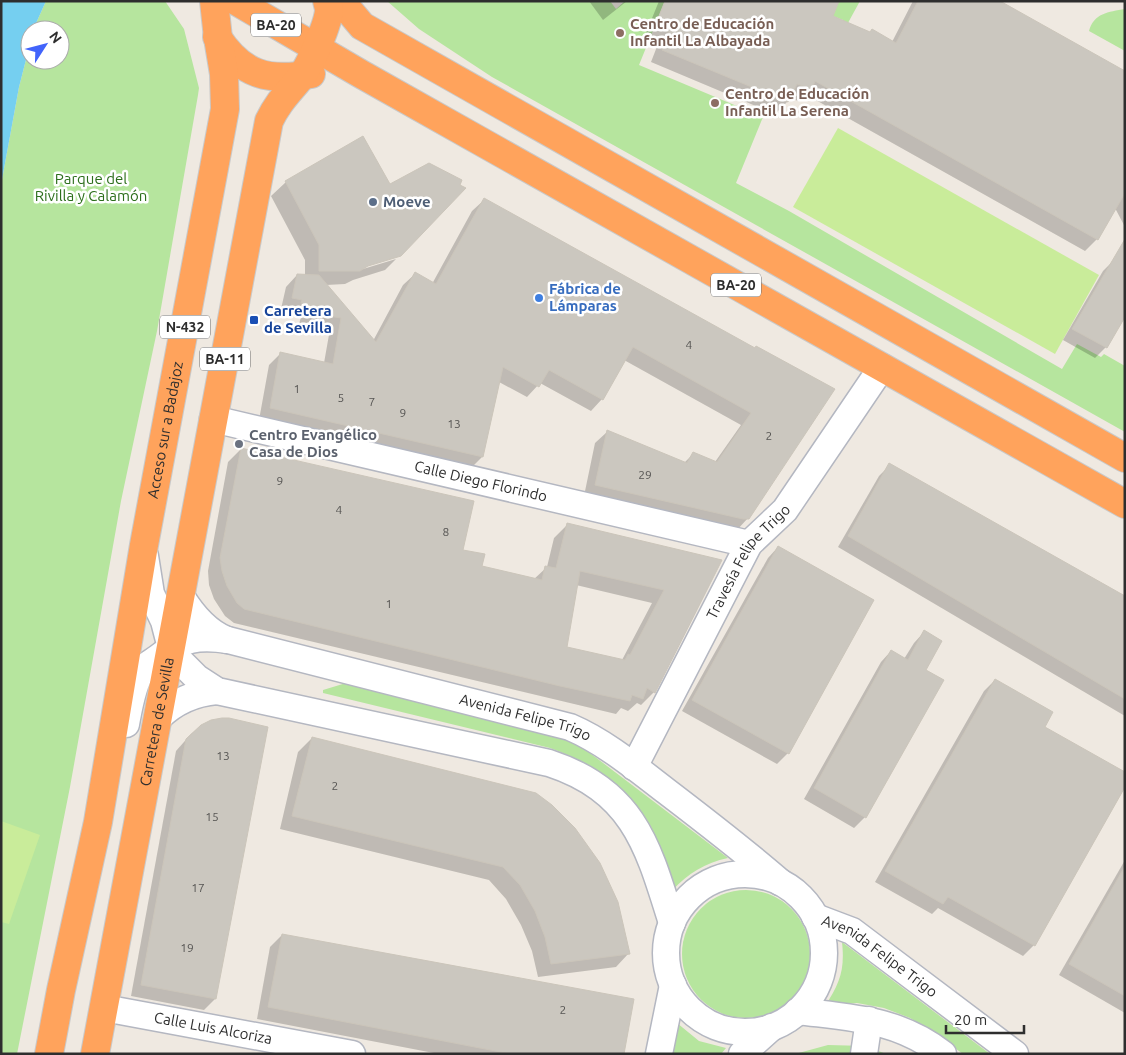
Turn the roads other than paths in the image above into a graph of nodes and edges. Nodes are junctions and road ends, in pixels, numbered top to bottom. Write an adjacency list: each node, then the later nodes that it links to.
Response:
1 (201, 1): 5 (highway)
2 (214, 1): 5 (highway)
3 (236, 1): 6 (highway, BA-20)
4 (328, 3): 6 (highway, Carretera de Sevilla); 11 (highway, BA-20)
5 (218, 38): 8 (highway); 14 (highway, Acceso sur a Badajoz / N-432)
6 (316, 48): 7 (highway, BA-20); 8 (highway, Carretera de Sevilla)
7 (347, 65): 8 (highway); 9 (highway, BA-20)
8 (302, 76): 10 (highway, Carretera de Sevilla / BA-11)
9 (882, 367): 12 (highway, BA-20); 13 (street, Travesía Felipe Trigo)
10 (214, 419): 13 (street, Calle Diego Florindo); 15 (highway, Carretera de Sevilla / BA-11)
11 (1125, 458)
12 (1125, 504)
13 (749, 544): 20 (street, Travesía Felipe Trigo)
14 (144, 545): 17 (street); 21 (highway, N-432)
15 (181, 596): 16 (street, Avenida Felipe Trigo); 17 (highway, Carretera de Sevilla)
16 (228, 640): 17 (street, Avenida Felipe Trigo); 20 (street, Avenida Felipe Trigo)
17 (171, 648): 18 (street); 19 (highway, Carretera de Sevilla); 21 (street, Avenida Felipe Trigo)
18 (217, 691): 19 (street); 24 (street)
19 (158, 718): 26 (highway, Carretera de Sevilla)
20 (634, 767): 22 (street, Avenida Felipe Trigo)
21 (98, 822): 30 (highway)
22 (780, 882): 23 (street); 24 (street)
23 (815, 917): 27 (street); 37 (street, Avenida Felipe Trigo)
24 (672, 923): 25 (street)
25 (673, 985): 29 (street); 33 (street)
26 (104, 1008): 31 (highway, Carretera de Sevilla); 32 (street, Calle Luis Alcoriza)
27 (798, 1011): 28 (street); 29 (street)
28 (869, 1020): 35 (street); 36 (street)
29 (772, 1027): 34 (street)
30 (49, 1054)
31 (95, 1054)
32 (352, 1054)
33 (660, 1054)
34 (742, 1054)
35 (864, 1054)
36 (943, 1054)
37 (1015, 1054)

